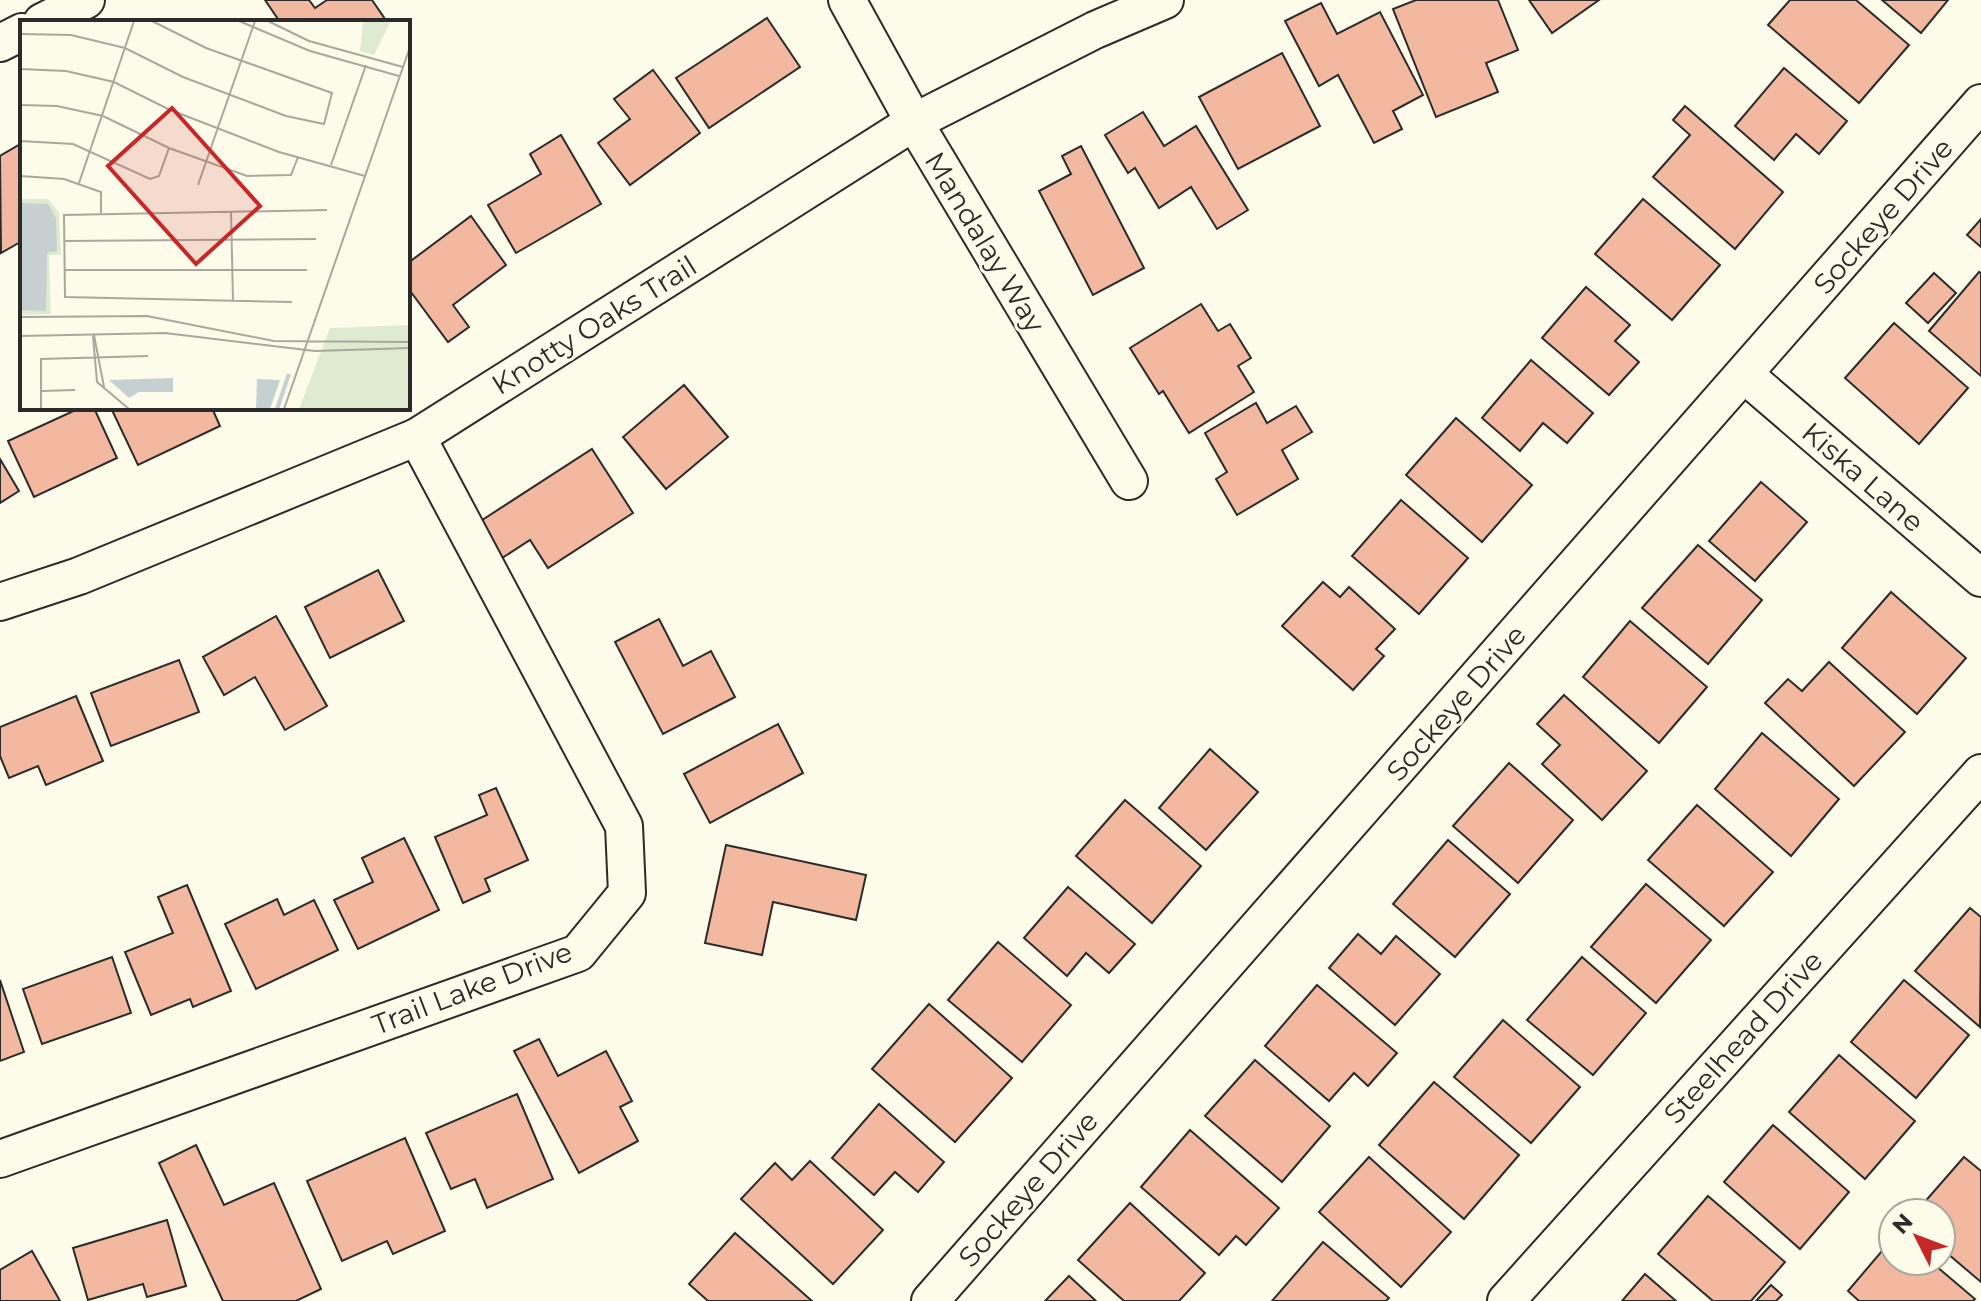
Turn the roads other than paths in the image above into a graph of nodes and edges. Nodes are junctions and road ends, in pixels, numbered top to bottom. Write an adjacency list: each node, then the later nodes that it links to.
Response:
1 (86, 0): 4 (street)
2 (847, 0): 8 (street, Mandalay Way)
3 (1165, 0): 8 (street, Knotty Oaks Trail)
4 (46, 20)
5 (20, 33): 6 (street)
6 (0, 43)
7 (1981, 103): 9 (street, Sockeye Drive)
8 (914, 122): 10 (street, Knotty Oaks Trail); 11 (street, Mandalay Way)
9 (1745, 375): 12 (street, Kiska Lane); 16 (street, Sockeye Drive)
10 (417, 437): 13 (street, Knotty Oaks Trail); 15 (street, Trail Lake Drive)
11 (1129, 481)
12 (1981, 578)
13 (0, 602)
14 (1981, 773): 17 (street, Steelhead Drive)
15 (0, 1159)
16 (930, 1301)
17 (1506, 1301)

